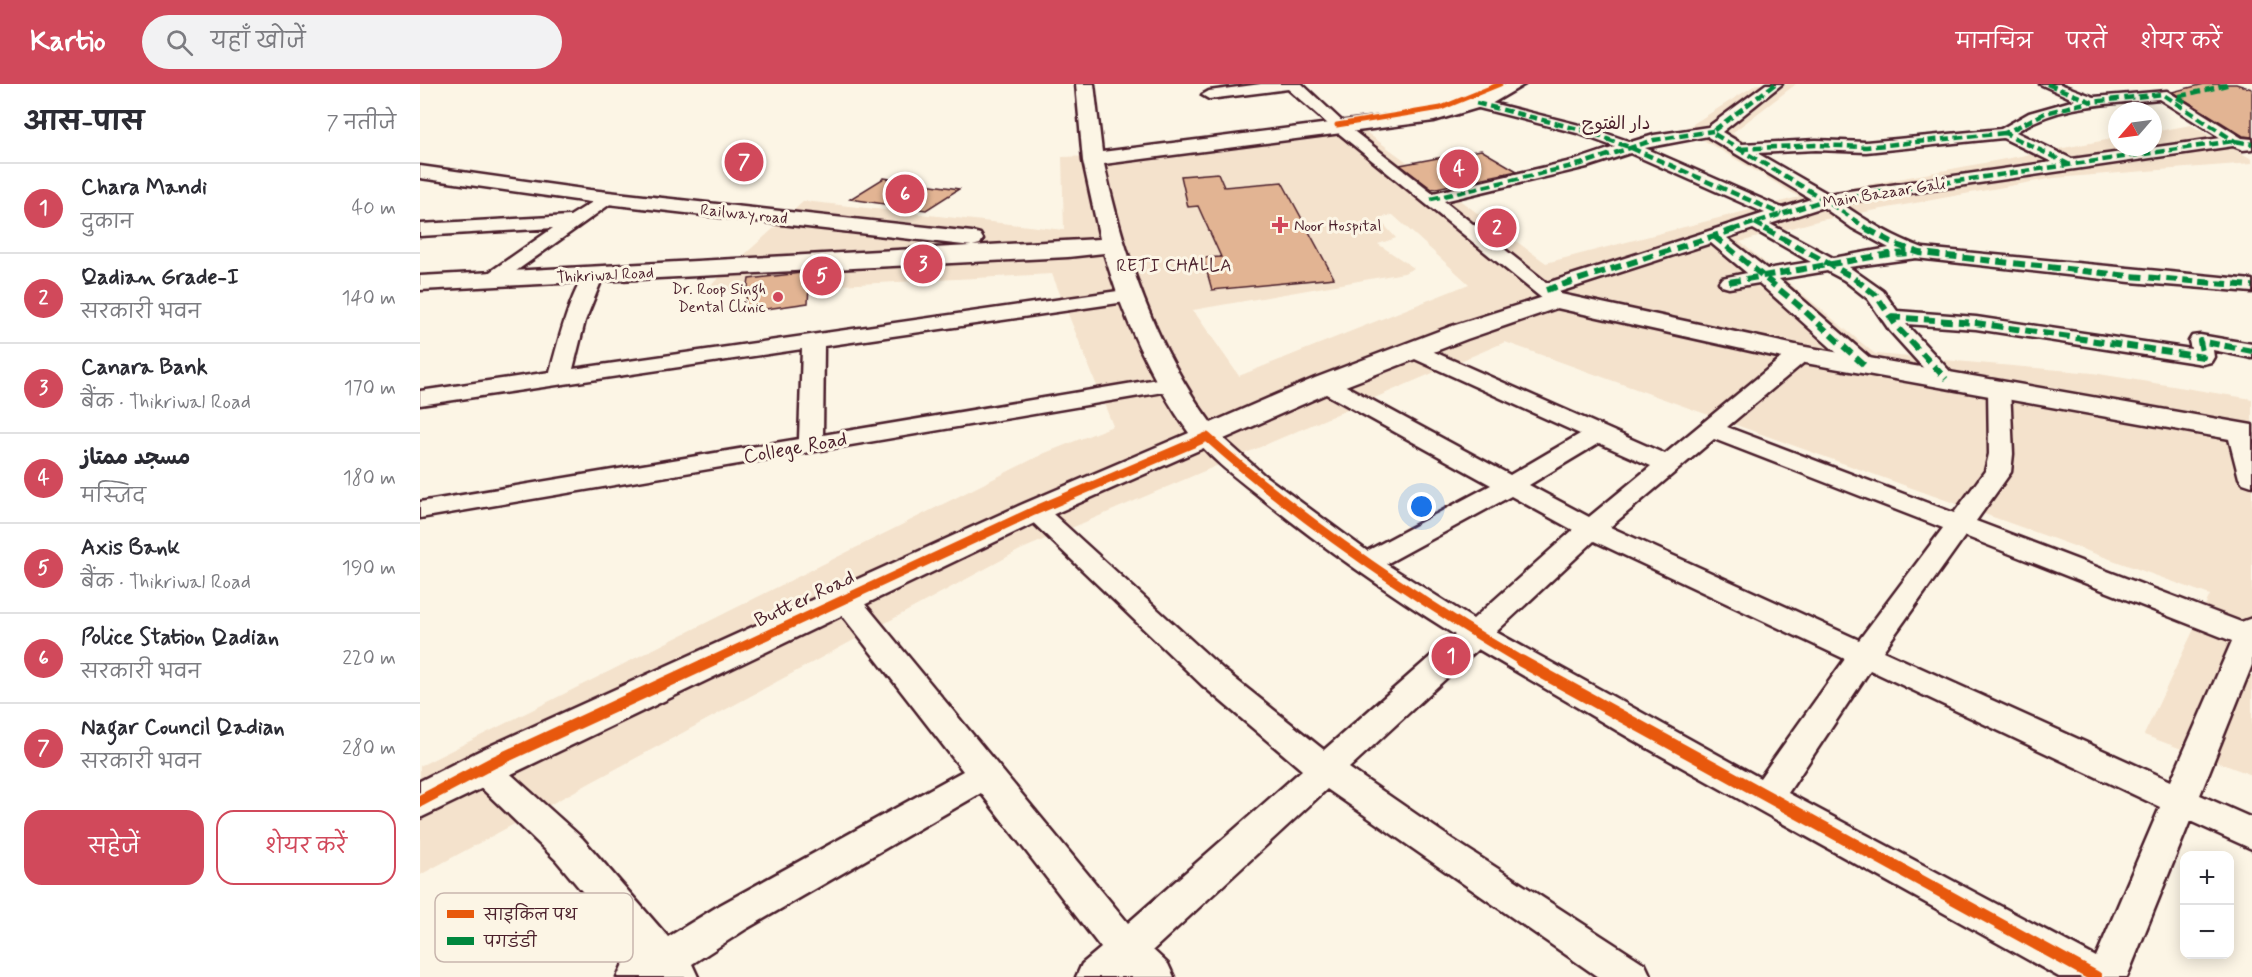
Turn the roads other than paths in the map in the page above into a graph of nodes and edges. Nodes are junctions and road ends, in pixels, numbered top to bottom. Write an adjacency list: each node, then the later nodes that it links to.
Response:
1 (1085, 84): 17 (main road)
2 (1292, 84): 7 (street); 9 (street)
3 (1516, 84): 6 (main road)
4 (1775, 84): 10 (street)
5 (2046, 84): 8 (street)
6 (1480, 92): 9 (main road); 14 (street)
7 (1209, 95)
8 (2092, 102): 11 (street); 12 (street)
9 (1337, 125): 17 (main road); 21 (street)
10 (1713, 131): 14 (street); 15 (street)
11 (2005, 133): 15 (street); 18 (street)
12 (2234, 141): 13 (street); 16 (street); 18 (street, Main Bazaar Gali)
13 (2252, 144)
14 (1629, 147): 21 (street); 23 (street)
15 (1740, 149): 22 (street)
16 (2252, 149)
17 (1093, 154): 28 (main road)
18 (2070, 165): 22 (street, Main Bazaar Gali)
19 (420, 172): 20 (main road, Railway road)
20 (607, 198): 24 (street); 29 (main road, Railway road)
21 (1431, 199): 39 (street)
22 (1825, 200): 23 (street, Main Bazaar Gali); 30 (street)
23 (1781, 214): 25 (street, Main Bazaar Gali)
24 (574, 221): 26 (street); 34 (street)
25 (1755, 223): 27 (street, Main Bazaar Gali); 31 (street)
26 (420, 230)
27 (1714, 236): 33 (street); 39 (street, Main Bazaar Gali)
28 (1112, 245): 29 (main road, Thikriwal Road); 38 (main road)
29 (1068, 250): 32 (main road, Thikriwal Road)
30 (1920, 253): 31 (street); 37 (street)
31 (1830, 264): 33 (street); 40 (street)
32 (594, 274): 34 (main road, Thikriwal Road); 46 (street)
33 (1762, 276): 35 (street); 45 (street)
34 (490, 280): 36 (main road, Thikriwal Road)
35 (1729, 282)
36 (420, 283)
37 (2252, 286)
38 (1132, 295): 41 (street); 48 (main road)
39 (1551, 295): 42 (main road, Butter Road); 44 (main road)
40 (1890, 317): 43 (street); 47 (street)
41 (813, 343): 46 (street); 56 (street)
42 (1414, 350): 49 (main road, Butter Road); 53 (street)
43 (2252, 351)
44 (1800, 354): 45 (main road); 52 (street)
45 (1864, 365): 47 (main road)
46 (560, 379): 51 (street)
47 (1946, 379): 50 (main road)
48 (1169, 384): 55 (main road); 56 (street, College Road)
49 (1325, 384): 55 (main road, Butter Road); 59 (street)
50 (1999, 388): 54 (main road); 62 (street)
51 (420, 398)
52 (1711, 429): 57 (street); 62 (street)
53 (1598, 433): 57 (street); 59 (street)
54 (2246, 433): 58 (street)
55 (1207, 437): 61 (main road, Butter Road); 64 (street)
56 (811, 445): 60 (street, College Road)
57 (1669, 465): 63 (street)
58 (2252, 478)
59 (1511, 485): 63 (street); 64 (street)
60 (420, 510)
61 (1034, 511): 65 (main road, Butter Road); 70 (street)
62 (1960, 526): 66 (street); 68 (street)
63 (1592, 529): 67 (street); 68 (street)
64 (1368, 562): 67 (street)
65 (845, 599): 69 (main road, Butter Road); 71 (street)
66 (2250, 632): 74 (street)
67 (1476, 634): 70 (street); 72 (street)
68 (1864, 655): 72 (street); 74 (street)
69 (482, 768): 73 (main road, Butter Road); 76 (street)
70 (1326, 770): 78 (street); 80 (street)
71 (984, 775): 78 (street); 79 (street)
72 (1766, 797): 83 (street)
73 (420, 801)
74 (2179, 801): 75 (street); 84 (street)
75 (2252, 834)
76 (602, 893)
77 (633, 935): 79 (street)
78 (1126, 950): 81 (street); 82 (street)
79 (660, 971)
80 (1620, 974)
81 (1096, 977)
82 (1154, 977)
83 (2096, 977)
84 (2107, 977)

